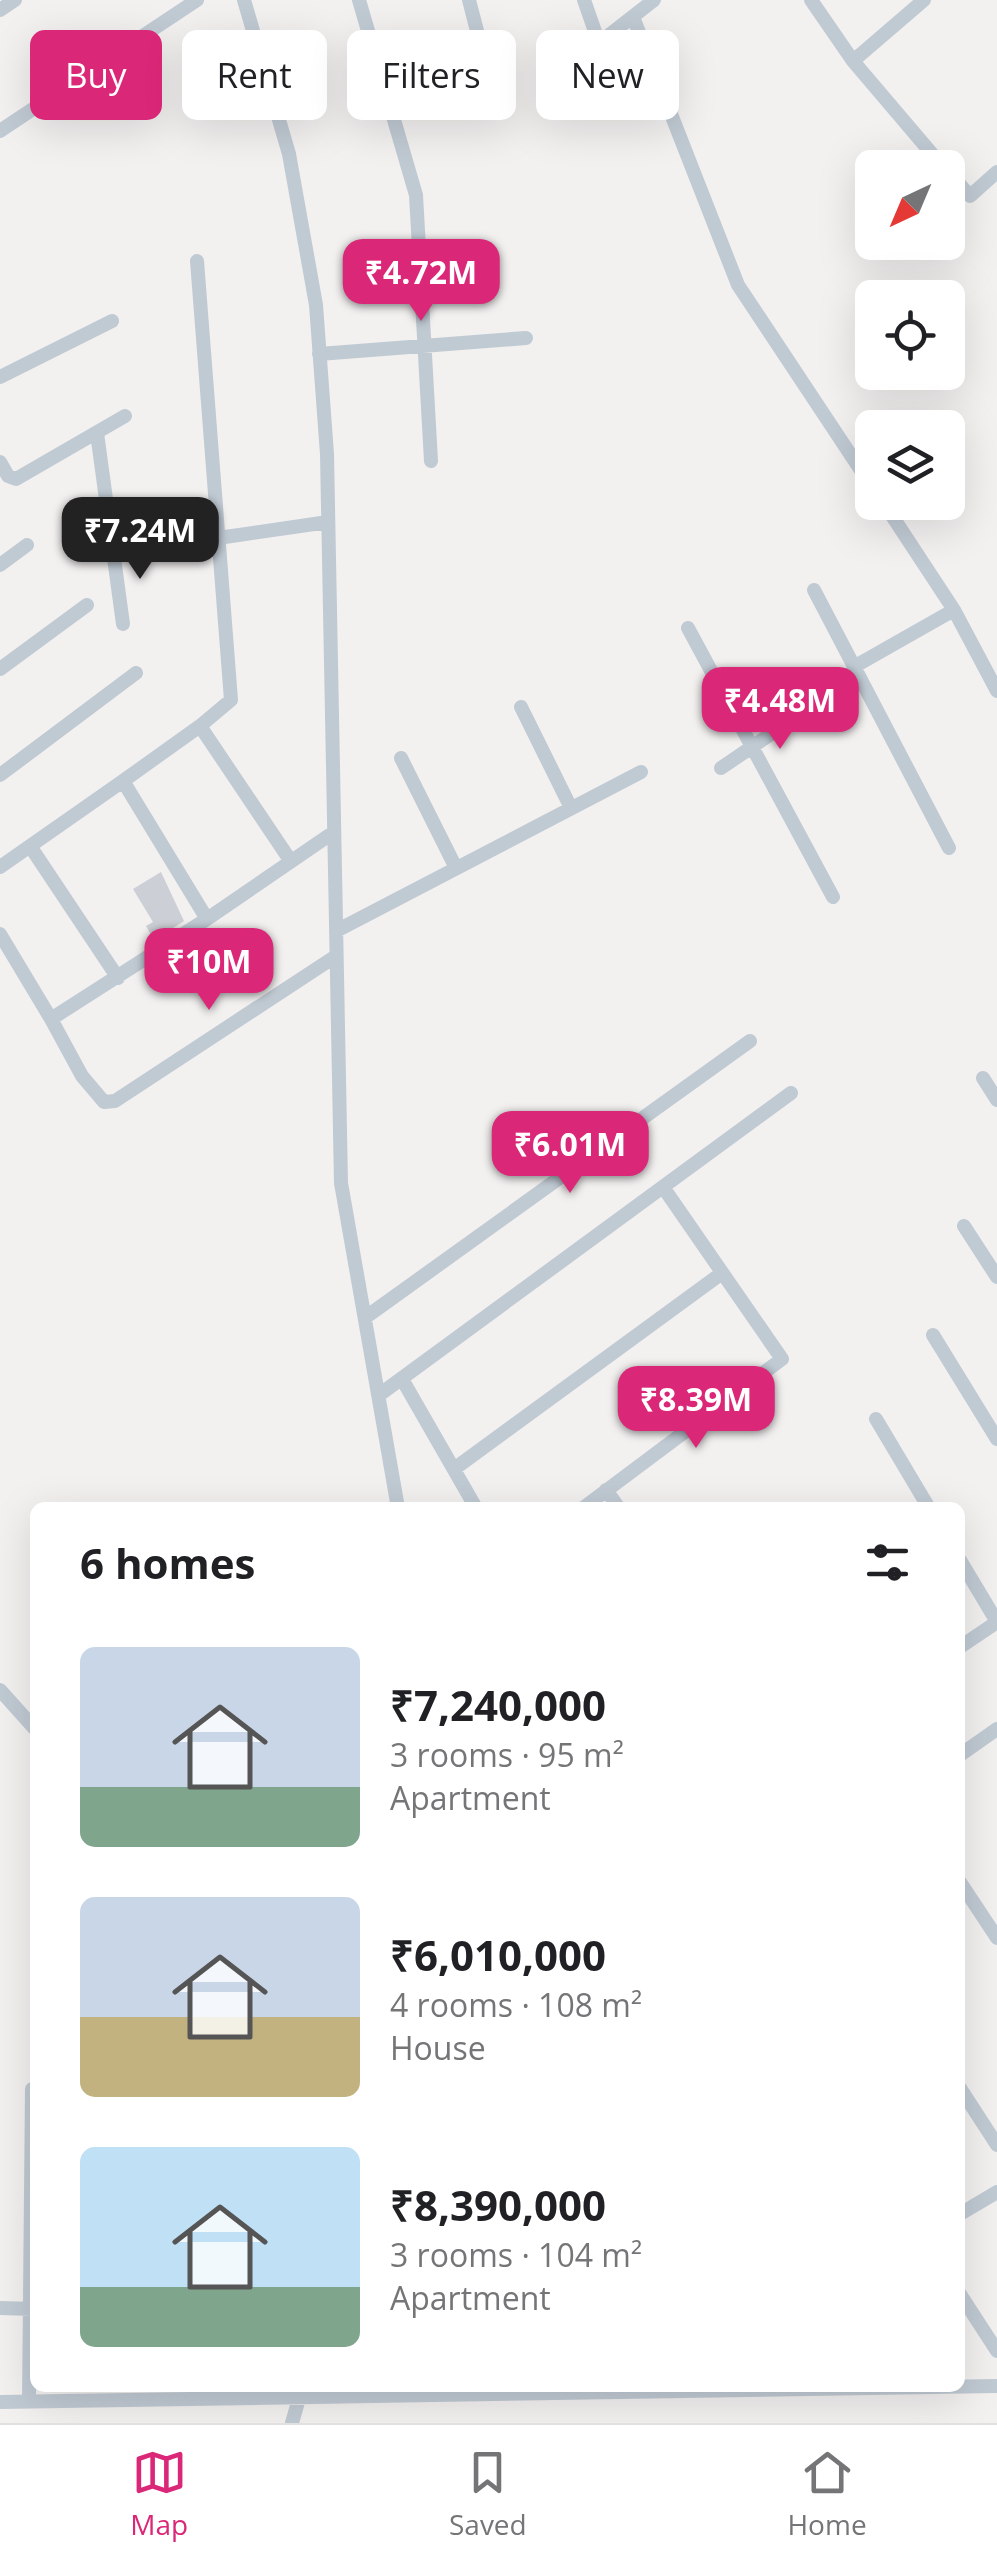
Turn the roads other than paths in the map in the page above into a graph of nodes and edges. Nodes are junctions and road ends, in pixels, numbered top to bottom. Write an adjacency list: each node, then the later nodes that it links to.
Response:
1 (15, 0): 10 (street)
2 (196, 0): 14 (street)
3 (244, 0): 22 (street)
4 (359, 0): 21 (street)
5 (469, 0): 12 (street)
6 (584, 0): 11 (street)
7 (654, 0): 11 (street)
8 (810, 0): 13 (street)
9 (924, 0): 13 (street)
10 (0, 10)
11 (633, 16): 27 (street)
12 (477, 30)
13 (853, 61): 15 (street)
14 (0, 131)
15 (930, 150)
16 (997, 172): 17 (street)
17 (965, 190)
18 (197, 261): 31 (street)
19 (112, 320): 23 (street)
20 (526, 338): 21 (street)
21 (426, 346): 22 (street); 26 (street)
22 (320, 354): 30 (street)
23 (0, 377)
24 (124, 416): 25 (street)
25 (97, 433): 28 (street); 33 (street)
26 (431, 461)
27 (855, 461)
28 (0, 462)
29 (895, 520): 37 (street)
30 (328, 522): 31 (street); 53 (street)
31 (218, 538): 33 (street); 45 (street)
32 (27, 544): 34 (street)
33 (114, 545): 38 (street)
34 (0, 565)
35 (814, 590): 40 (street)
36 (86, 605): 41 (street)
37 (954, 610): 40 (street); 43 (street)
38 (123, 624)
39 (688, 628): 46 (street)
40 (855, 668): 46 (street); 55 (street)
41 (0, 669)
42 (136, 674): 50 (street)
43 (997, 690)
44 (520, 707): 52 (street)
45 (200, 726): 51 (street); 56 (street)
46 (752, 747): 48 (street); 59 (street)
47 (402, 758): 58 (street)
48 (721, 768)
49 (641, 772): 52 (street)
50 (0, 775)
51 (123, 780): 54 (street); 60 (street)
52 (571, 808): 58 (street)
53 (334, 832): 56 (street); 61 (street)
54 (30, 846): 57 (street); 64 (street)
55 (949, 848)
56 (290, 860): 60 (street)
57 (0, 866)
58 (456, 868): 61 (street)
59 (833, 897)
60 (207, 918): 64 (street)
61 (336, 931): 63 (street)
62 (0, 934): 65 (street)
63 (336, 956): 65 (street); 74 (street)
64 (118, 978): 65 (street)
65 (51, 1019)
66 (750, 1041): 74 (street)
67 (983, 1078): 69 (street)
68 (791, 1093): 70 (street)
69 (997, 1100)
70 (663, 1187): 72 (street); 76 (street)
71 (964, 1226): 73 (street)
72 (722, 1274): 80 (street); 81 (street)
73 (997, 1277)
74 (366, 1316): 77 (street)
75 (933, 1335): 79 (street)
76 (402, 1379): 77 (street); 80 (street)
77 (379, 1395): 82 (street)
78 (876, 1419): 86 (street)
79 (997, 1439)
80 (454, 1468): 83 (street)
81 (606, 1490): 84 (street); 85 (street)
82 (397, 1502)
83 (473, 1502)
84 (591, 1502)
85 (615, 1502)
86 (925, 1502)
87 (965, 1568): 88 (street)
88 (997, 1622): 89 (street)
89 (965, 1644)
90 (0, 1690): 91 (street)
91 (30, 1723)
92 (997, 1729): 93 (street)
93 (965, 1751)
94 (965, 1890): 95 (street)
95 (997, 1938)
96 (965, 2096): 97 (street)
97 (997, 2144)
98 (997, 2192): 99 (street)
99 (965, 2211)
100 (965, 2302): 103 (street)
101 (0, 2308): 102 (street)
102 (30, 2309)
103 (997, 2351)
104 (30, 2356): 109 (street)
105 (997, 2386): 106 (street)
106 (965, 2387)
107 (302, 2392): 109 (street); 110 (street)
108 (0, 2402): 109 (street)
109 (28, 2402)
110 (292, 2423)

